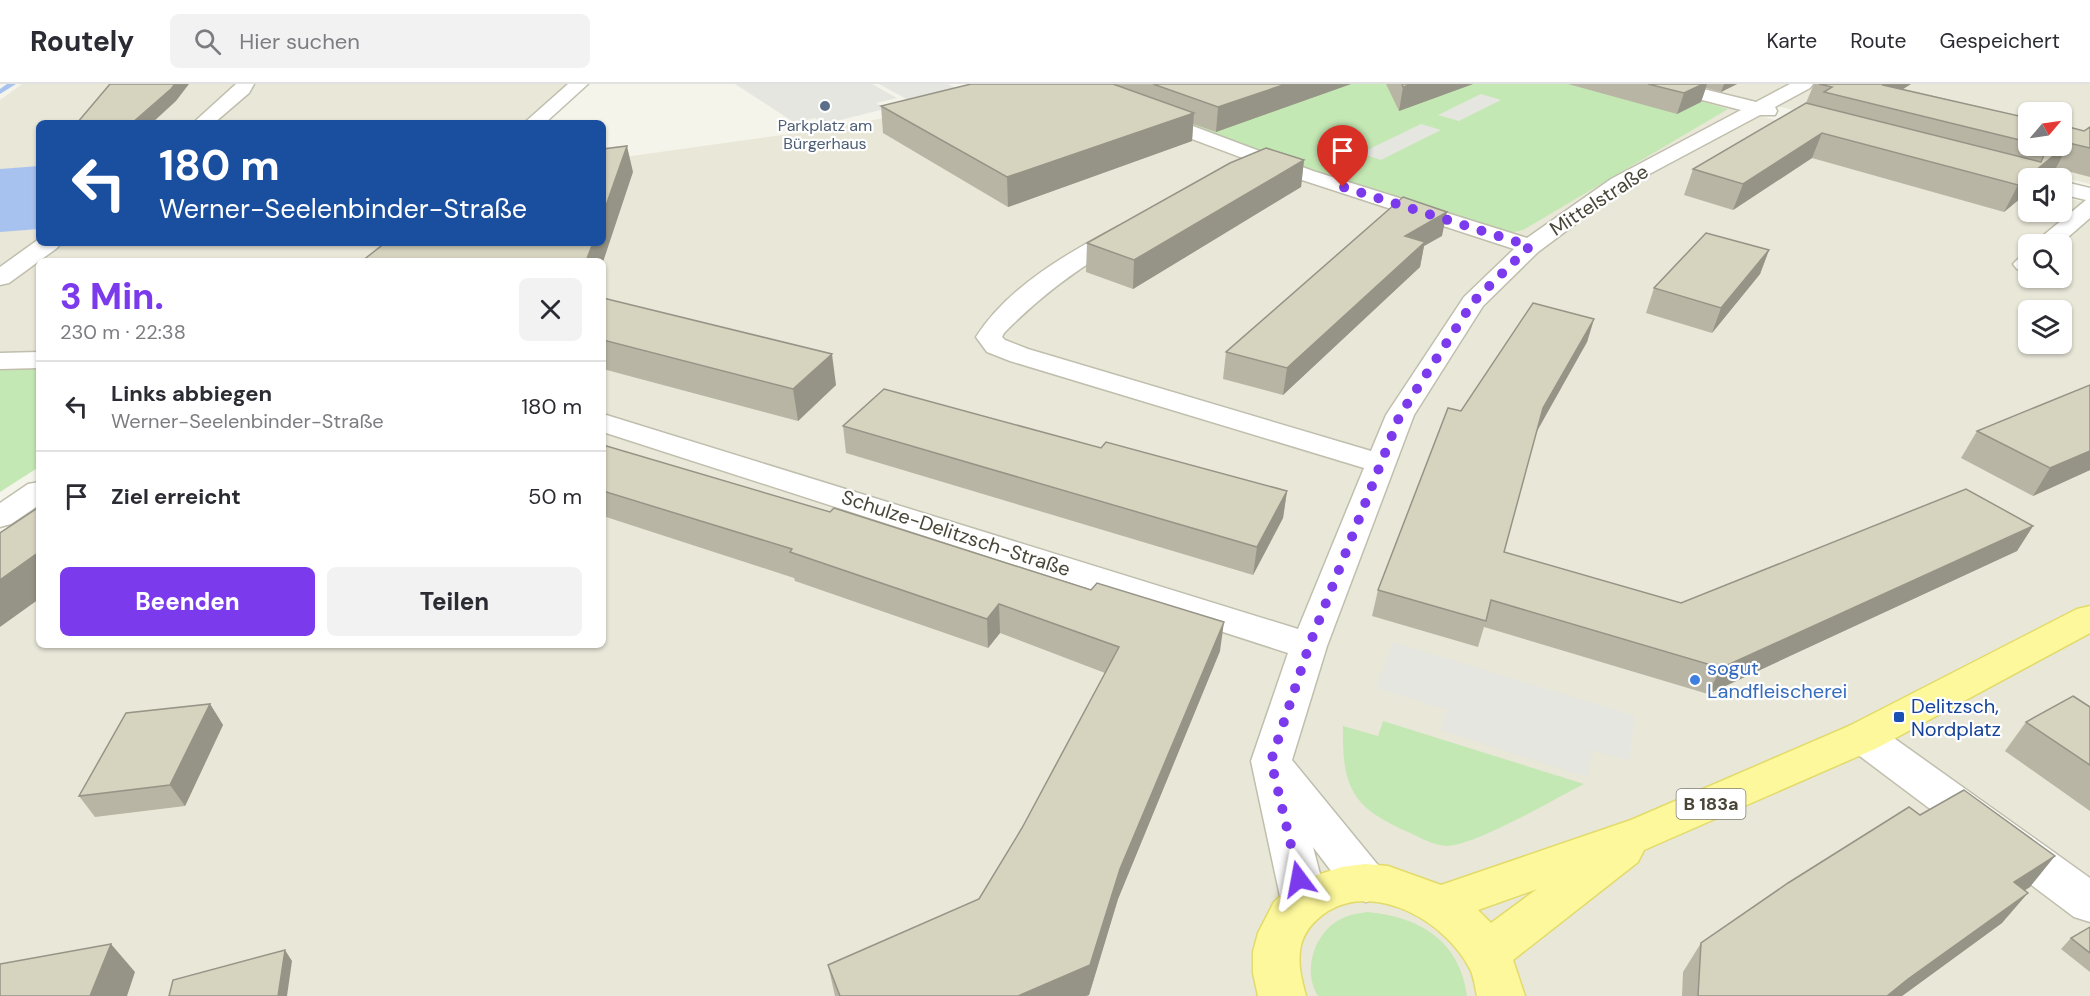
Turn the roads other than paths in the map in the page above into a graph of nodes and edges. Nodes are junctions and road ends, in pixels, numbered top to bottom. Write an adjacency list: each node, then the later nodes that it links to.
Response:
1 (245, 84): 8 (street)
2 (579, 84): 9 (street)
3 (1662, 84): 6 (street)
4 (1804, 84): 6 (street, Mittelstraße)
5 (1128, 108): 10 (street)
6 (1757, 109): 7 (street); 18 (street, Mittelstraße)
7 (1791, 117)
8 (207, 120)
9 (537, 120)
10 (1269, 161): 11 (street); 18 (street)
11 (1236, 176)
12 (2072, 190): 13 (street)
13 (2090, 195)
14 (2090, 206): 16 (street)
15 (1146, 221): 23 (street)
16 (2058, 234)
17 (44, 246): 19 (street)
18 (1530, 246): 23 (street, Mittelstraße)
19 (0, 278)
20 (36, 360): 21 (street)
21 (0, 361)
22 (606, 424): 27 (street, Schulze-Delitzsch-Straße)
23 (1380, 463): 27 (street, Mittelstraße)
24 (36, 493): 25 (street)
25 (0, 517)
26 (2090, 618): 28 (main road, B 183a)
27 (1309, 646): 29 (street, Mittelstraße)
28 (1863, 737): 30 (main road, B 183a); 33 (street)
29 (1271, 761): 31 (street); 32 (street)
30 (1646, 832): 34 (main road); 35 (main road)
31 (1366, 883): 32 (main road); 34 (main road)
32 (1305, 901): 36 (main road)
33 (2090, 903)
34 (1438, 905): 35 (main road)
35 (1493, 975)
36 (1282, 996)

